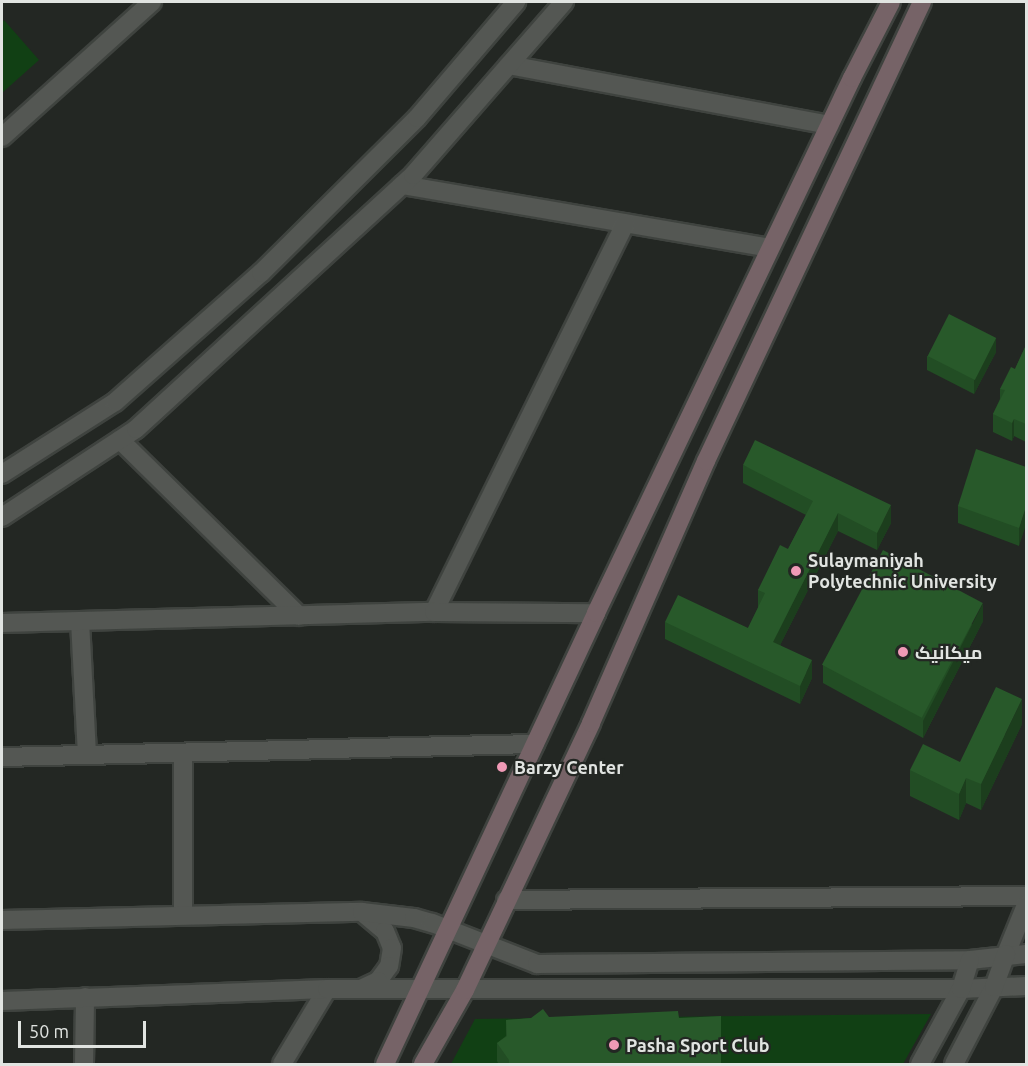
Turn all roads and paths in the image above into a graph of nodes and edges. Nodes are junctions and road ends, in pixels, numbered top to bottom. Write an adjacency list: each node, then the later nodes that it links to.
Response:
1 (152, 2): 8 (street)
2 (516, 2): 12 (street)
3 (564, 2): 6 (street)
4 (891, 2): 7 (main road)
5 (922, 2): 27 (main road)
6 (509, 65): 7 (street); 9 (street)
7 (829, 125): 11 (main road)
8 (2, 137)
9 (402, 185): 10 (street); 13 (street)
10 (625, 223): 11 (street); 17 (street)
11 (770, 248): 18 (main road)
12 (261, 273): 13 (street); 15 (street)
13 (281, 297): 14 (street)
14 (120, 440): 16 (street); 19 (street)
15 (2, 474)
16 (2, 517)
17 (434, 612): 18 (street); 19 (street)
18 (596, 613): 22 (main road)
19 (299, 616): 20 (street)
20 (80, 621): 21 (street); 24 (street)
21 (2, 623)
22 (535, 744): 23 (street); 32 (main road)
23 (183, 753): 24 (street); 30 (street)
24 (87, 755): 25 (street)
25 (2, 757)
26 (1026, 896): 27 (street)
27 (506, 900): 33 (main road)
28 (1026, 905): 34 (street)
29 (362, 912): 30 (street); 32 (street); 39 (street)
30 (183, 915): 31 (street)
31 (2, 920)
32 (450, 928): 33 (street); 42 (main road)
33 (486, 946): 36 (street); 43 (main road)
34 (1006, 954): 35 (street); 36 (street); 38 (street)
35 (1026, 954)
36 (970, 960): 40 (street)
37 (1026, 986): 38 (street)
38 (994, 987): 40 (street); 51 (street)
39 (362, 988): 41 (street); 42 (street)
40 (961, 988): 43 (street); 50 (street)
41 (327, 989): 44 (street); 47 (street)
42 (420, 990): 43 (street); 48 (main road)
43 (465, 990): 49 (main road)
44 (85, 997): 45 (street); 46 (street)
45 (2, 1001)
46 (84, 1065)
47 (282, 1065)
48 (385, 1065)
49 (423, 1065)
50 (920, 1065)
51 (954, 1065)

